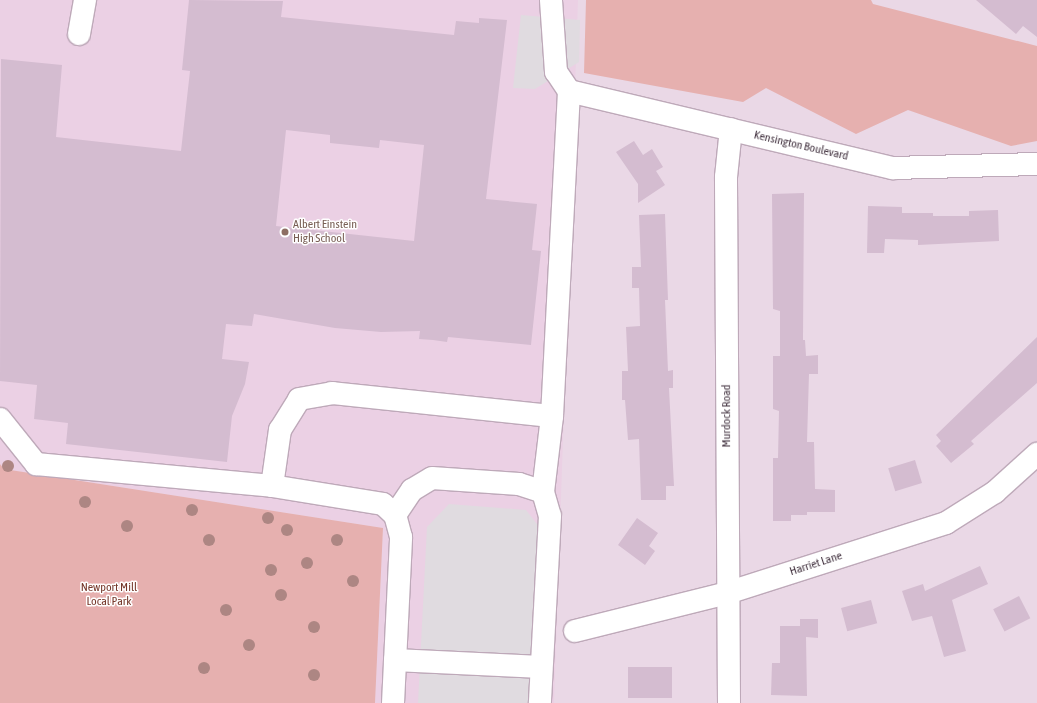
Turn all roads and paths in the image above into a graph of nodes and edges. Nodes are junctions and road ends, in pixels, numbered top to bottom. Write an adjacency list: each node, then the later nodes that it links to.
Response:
1 (85, 0): 3 (street)
2 (550, 0): 4 (street)
3 (79, 34)
4 (569, 91): 5 (street, Kensington Boulevard); 7 (street)
5 (731, 129): 6 (street, Kensington Boulevard); 13 (street, Murdock Road)
6 (1037, 164)
7 (552, 416): 10 (street); 11 (street)
8 (0, 419): 10 (street)
9 (1037, 454): 13 (street, Harriet Lane)
10 (272, 486): 12 (street)
11 (544, 492): 12 (street); 16 (street)
12 (395, 515): 15 (street)
13 (727, 593): 14 (street, Harriet Lane); 19 (street, Murdock Road)
14 (575, 631)
15 (395, 660): 16 (street); 17 (street)
16 (542, 667): 18 (street)
17 (393, 703)
18 (540, 703)
19 (729, 703)

